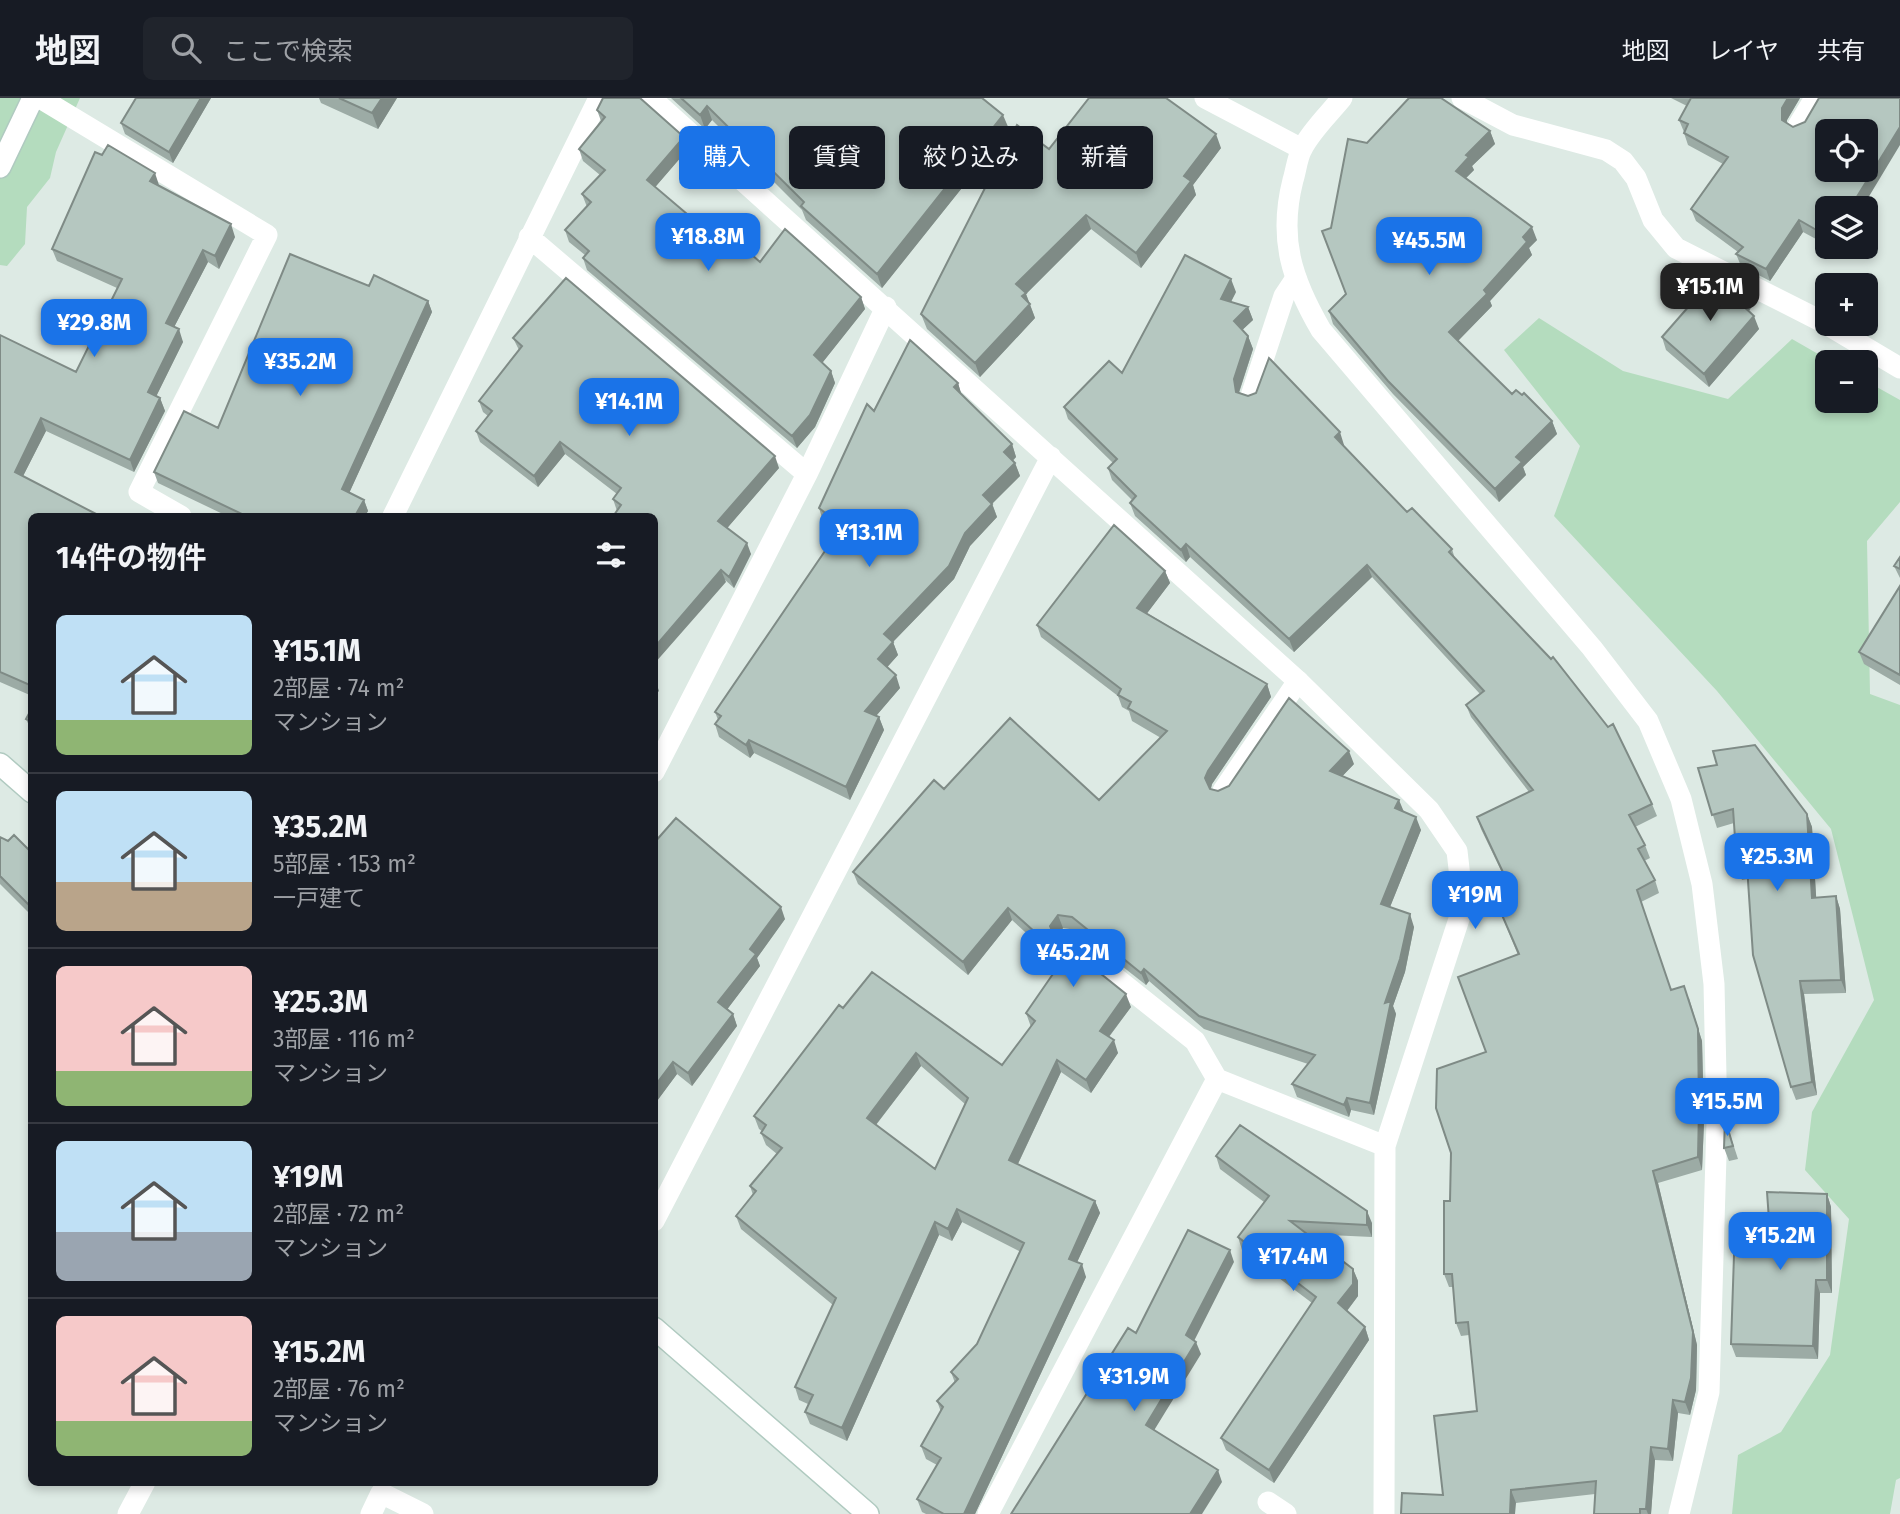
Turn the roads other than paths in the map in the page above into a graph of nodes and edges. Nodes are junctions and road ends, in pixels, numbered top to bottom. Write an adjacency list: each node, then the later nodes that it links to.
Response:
1 (33, 98): 11 (street)
2 (40, 98): 19 (street)
3 (599, 98): 12 (street)
4 (651, 98): 14 (street)
5 (1205, 98): 10 (street)
6 (1342, 98): 10 (street)
7 (1462, 98): 15 (street)
8 (1815, 98): 9 (street)
9 (1798, 126)
10 (1301, 149): 13 (street)
11 (0, 167)
12 (529, 237): 18 (street); 20 (street)
13 (1296, 278): 16 (street); 40 (street)
14 (886, 307): 17 (street); 18 (street)
15 (1900, 368)
16 (1251, 396)
17 (1051, 457): 21 (street); 29 (street)
18 (807, 474): 23 (street)
19 (176, 513)
20 (394, 513)
21 (1298, 681): 25 (street); 28 (street)
22 (0, 764): 24 (street)
23 (658, 764)
24 (28, 788)
25 (1223, 791)
26 (1068, 940): 27 (street)
27 (1217, 1079): 28 (street); 37 (street)
28 (1385, 1146): 39 (street)
29 (658, 1213)
30 (658, 1331): 36 (street)
31 (143, 1486): 33 (street)
32 (1268, 1502): 38 (street)
33 (128, 1514)
34 (371, 1514): 35 (street)
35 (424, 1514)
36 (868, 1514)
37 (988, 1514)
38 (1286, 1514)
39 (1384, 1514)
40 (1679, 1514)

